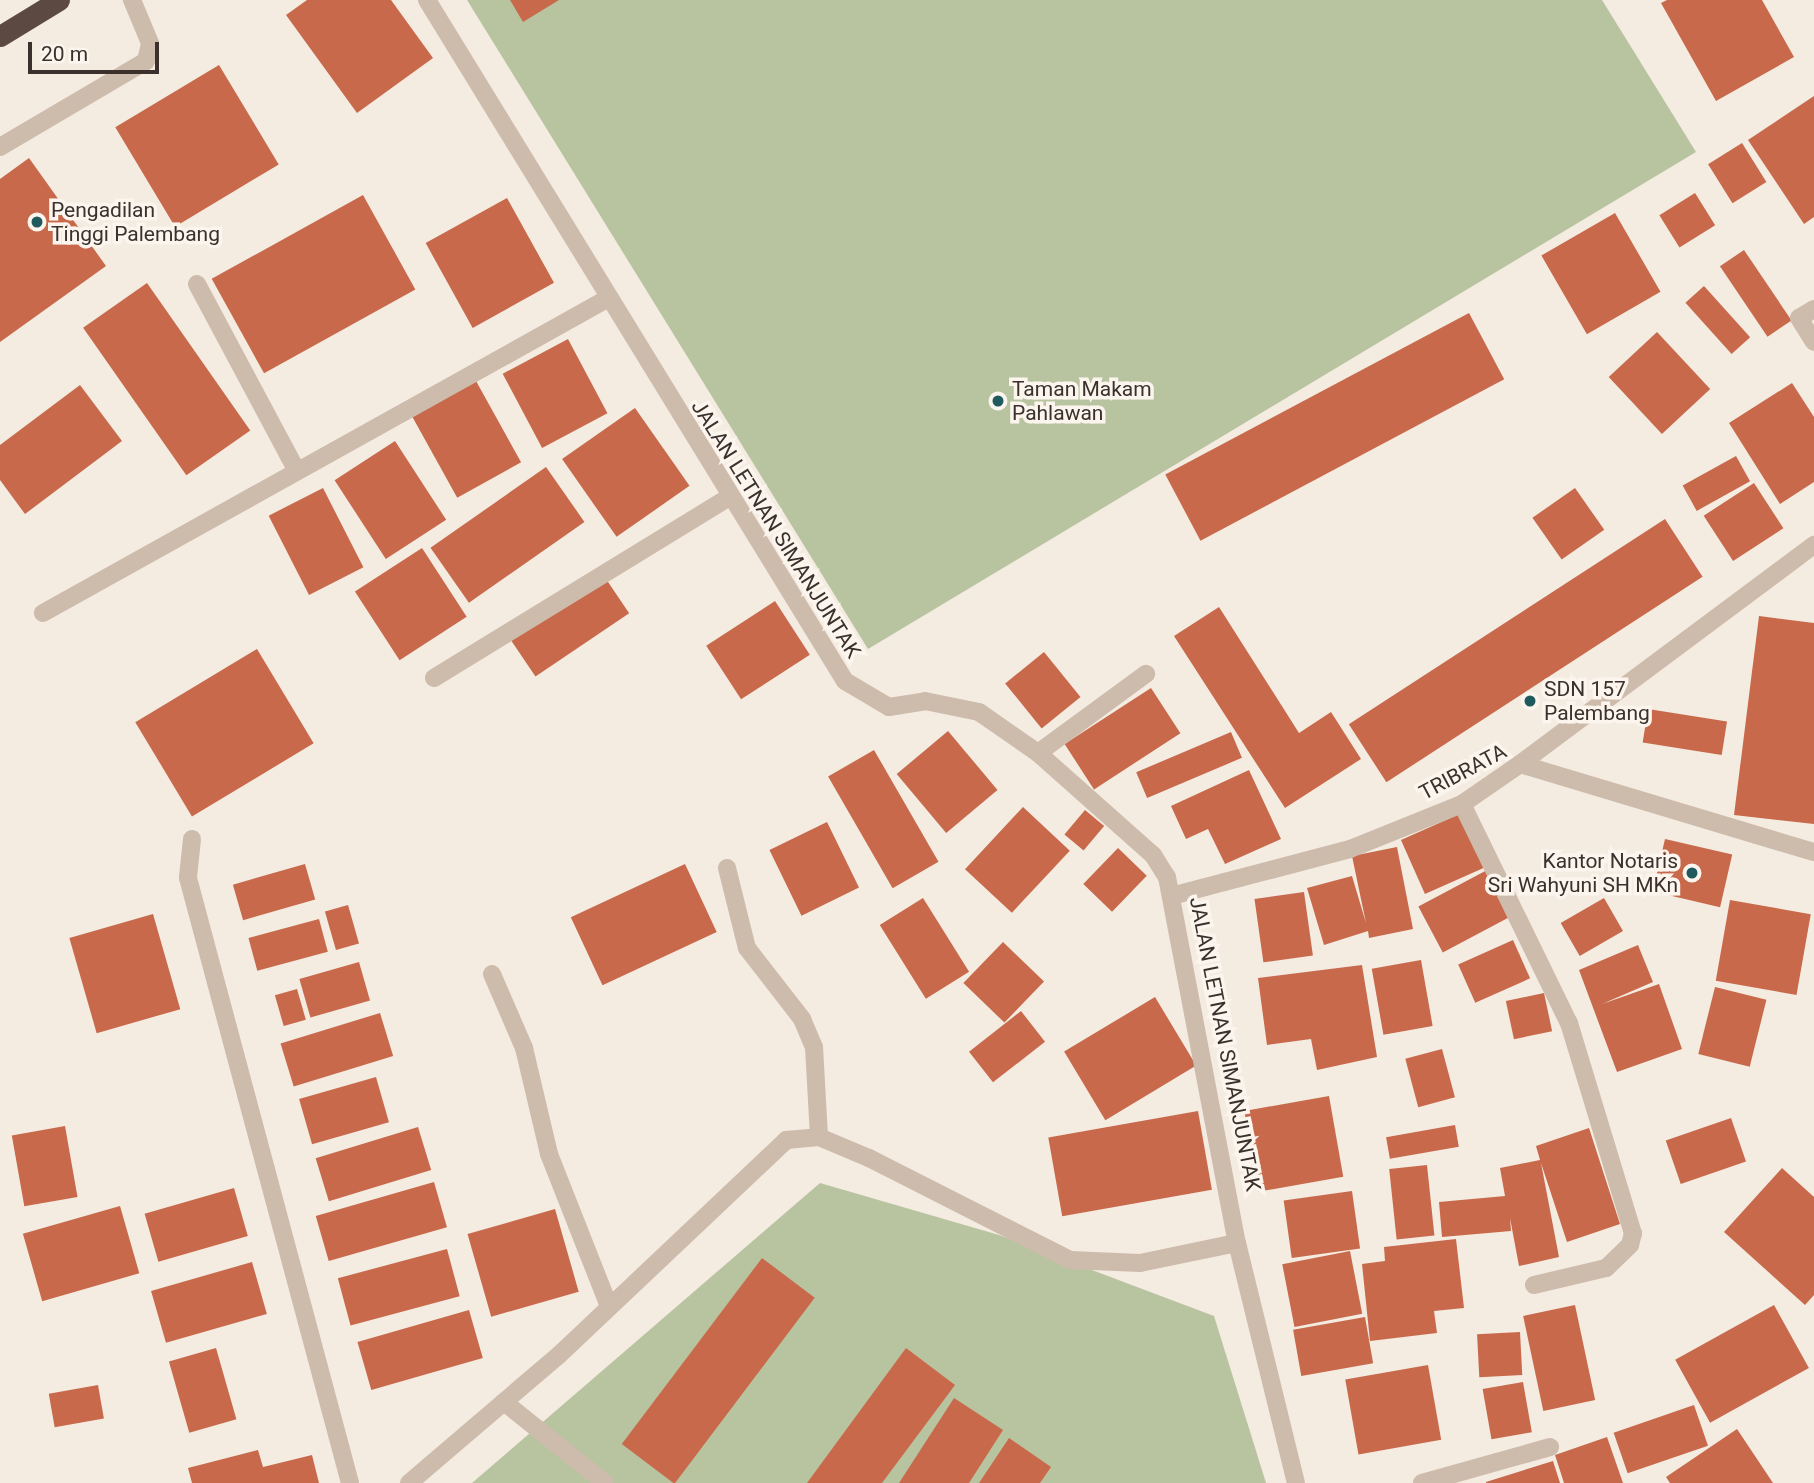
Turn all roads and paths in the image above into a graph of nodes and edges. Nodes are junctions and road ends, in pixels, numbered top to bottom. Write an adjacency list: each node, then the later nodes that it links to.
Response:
1 (59, 0): 4 (highway)
2 (132, 0): 5 (street)
3 (427, 0): 7 (street, JALAN LETNAN SIMANJUNTAK)
4 (0, 36)
5 (0, 147)
6 (197, 284): 10 (street)
7 (607, 299): 10 (street); 11 (street, JALAN LETNAN SIMANJUNTAK)
8 (1814, 309): 9 (street)
9 (1814, 342)
10 (296, 471): 13 (street)
11 (728, 498): 15 (street); 16 (street, JALAN LETNAN SIMANJUNTAK)
12 (1814, 545): 17 (street)
13 (43, 612)
14 (1146, 674): 16 (street)
15 (434, 678)
16 (1038, 753): 22 (street, JALAN LETNAN SIMANJUNTAK)
17 (1520, 764): 18 (street, TRIBRATA); 20 (street, TRIBRATA)
18 (1462, 804): 22 (street, TRIBRATA); 26 (street)
19 (192, 839): 31 (street)
20 (1814, 852)
21 (727, 868): 24 (street)
22 (1175, 895): 25 (street, JALAN LETNAN SIMANJUNTAK)
23 (492, 974): 27 (street)
24 (819, 1137): 25 (street); 27 (street)
25 (1237, 1242): 34 (street, JALAN LETNAN SIMANJUNTAK)
26 (1534, 1285)
27 (609, 1306): 28 (street)
28 (504, 1402): 32 (street); 33 (street)
29 (1550, 1447): 30 (street)
30 (1447, 1480): 35 (street)
31 (350, 1483)
32 (409, 1483)
33 (605, 1483)
34 (1296, 1483)
35 (1422, 1483)

